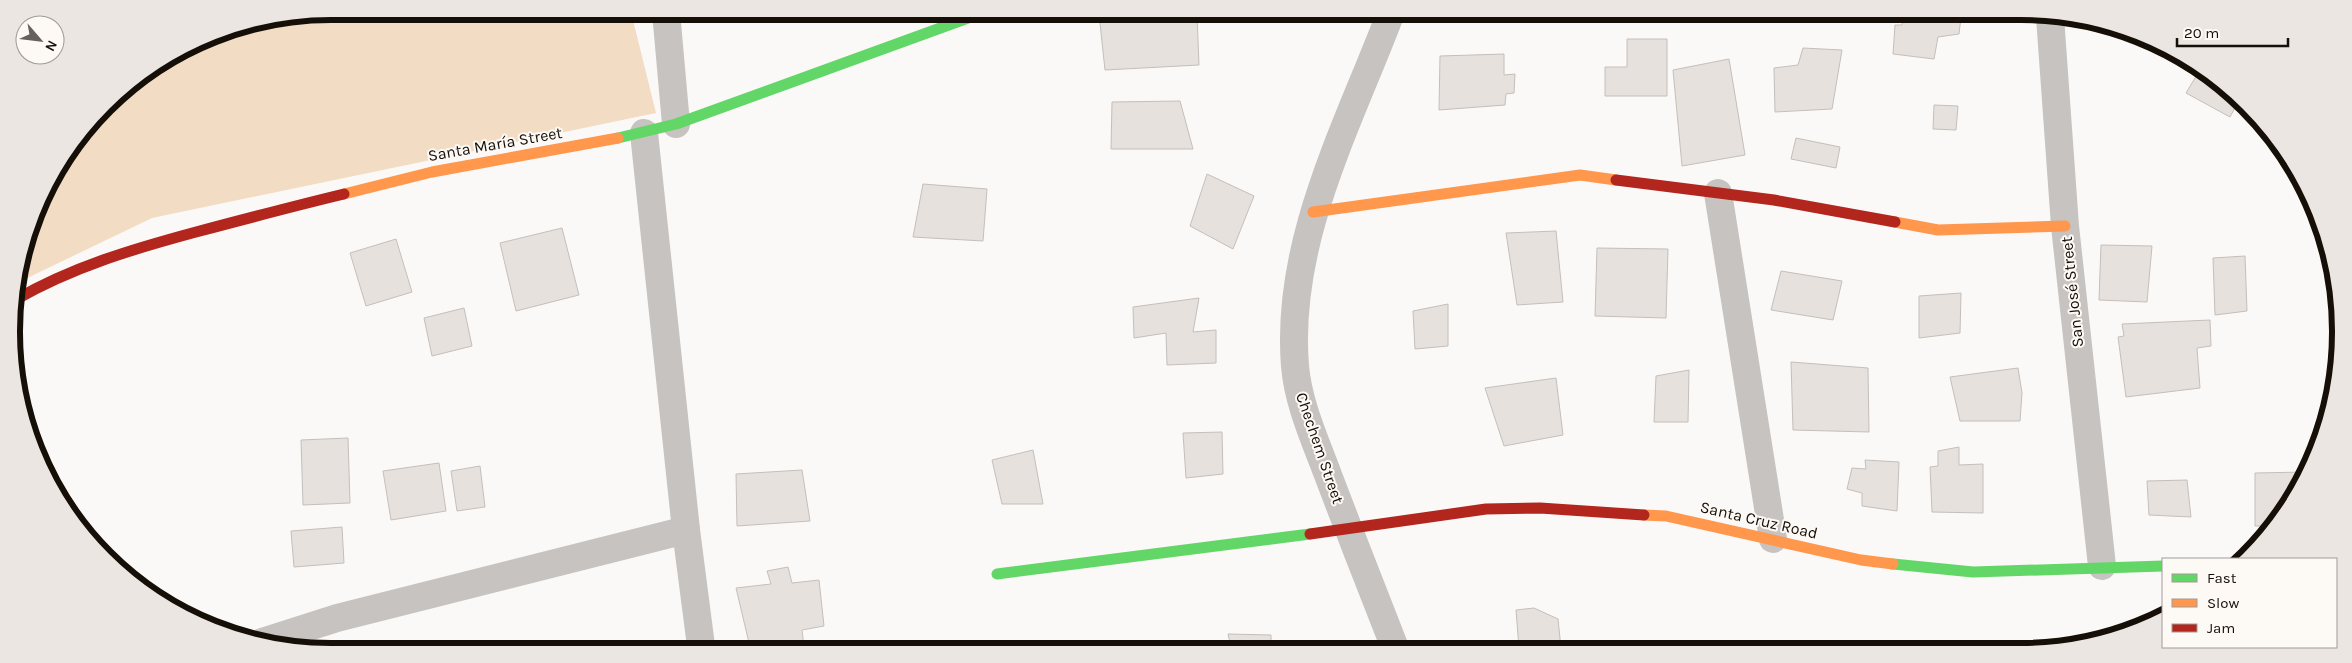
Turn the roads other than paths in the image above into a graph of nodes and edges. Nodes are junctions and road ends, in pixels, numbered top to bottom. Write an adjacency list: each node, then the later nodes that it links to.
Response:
1 (667, 20): 5 (street)
2 (962, 20): 5 (street, Santa María Street)
3 (1388, 20): 8 (street, Chechem Street)
4 (2050, 22): 9 (street, San José Street)
5 (676, 124): 6 (street, Santa María Street)
6 (644, 133): 10 (street, Santa María Street); 12 (street)
7 (1718, 193): 8 (street); 9 (street); 13 (street)
8 (1313, 212): 11 (street, Chechem Street)
9 (2064, 226): 14 (street, San José Street)
10 (23, 296)
11 (1348, 529): 13 (street, Santa Cruz Road); 16 (street, Santa Cruz Road); 19 (street, Chechem Street)
12 (686, 530): 17 (street); 18 (street)
13 (1773, 539): 14 (street, Santa Cruz Road)
14 (2102, 566): 15 (street, Santa Cruz Road)
15 (2162, 566)
16 (997, 574)
17 (276, 638)
18 (701, 643)
19 (1393, 643)

